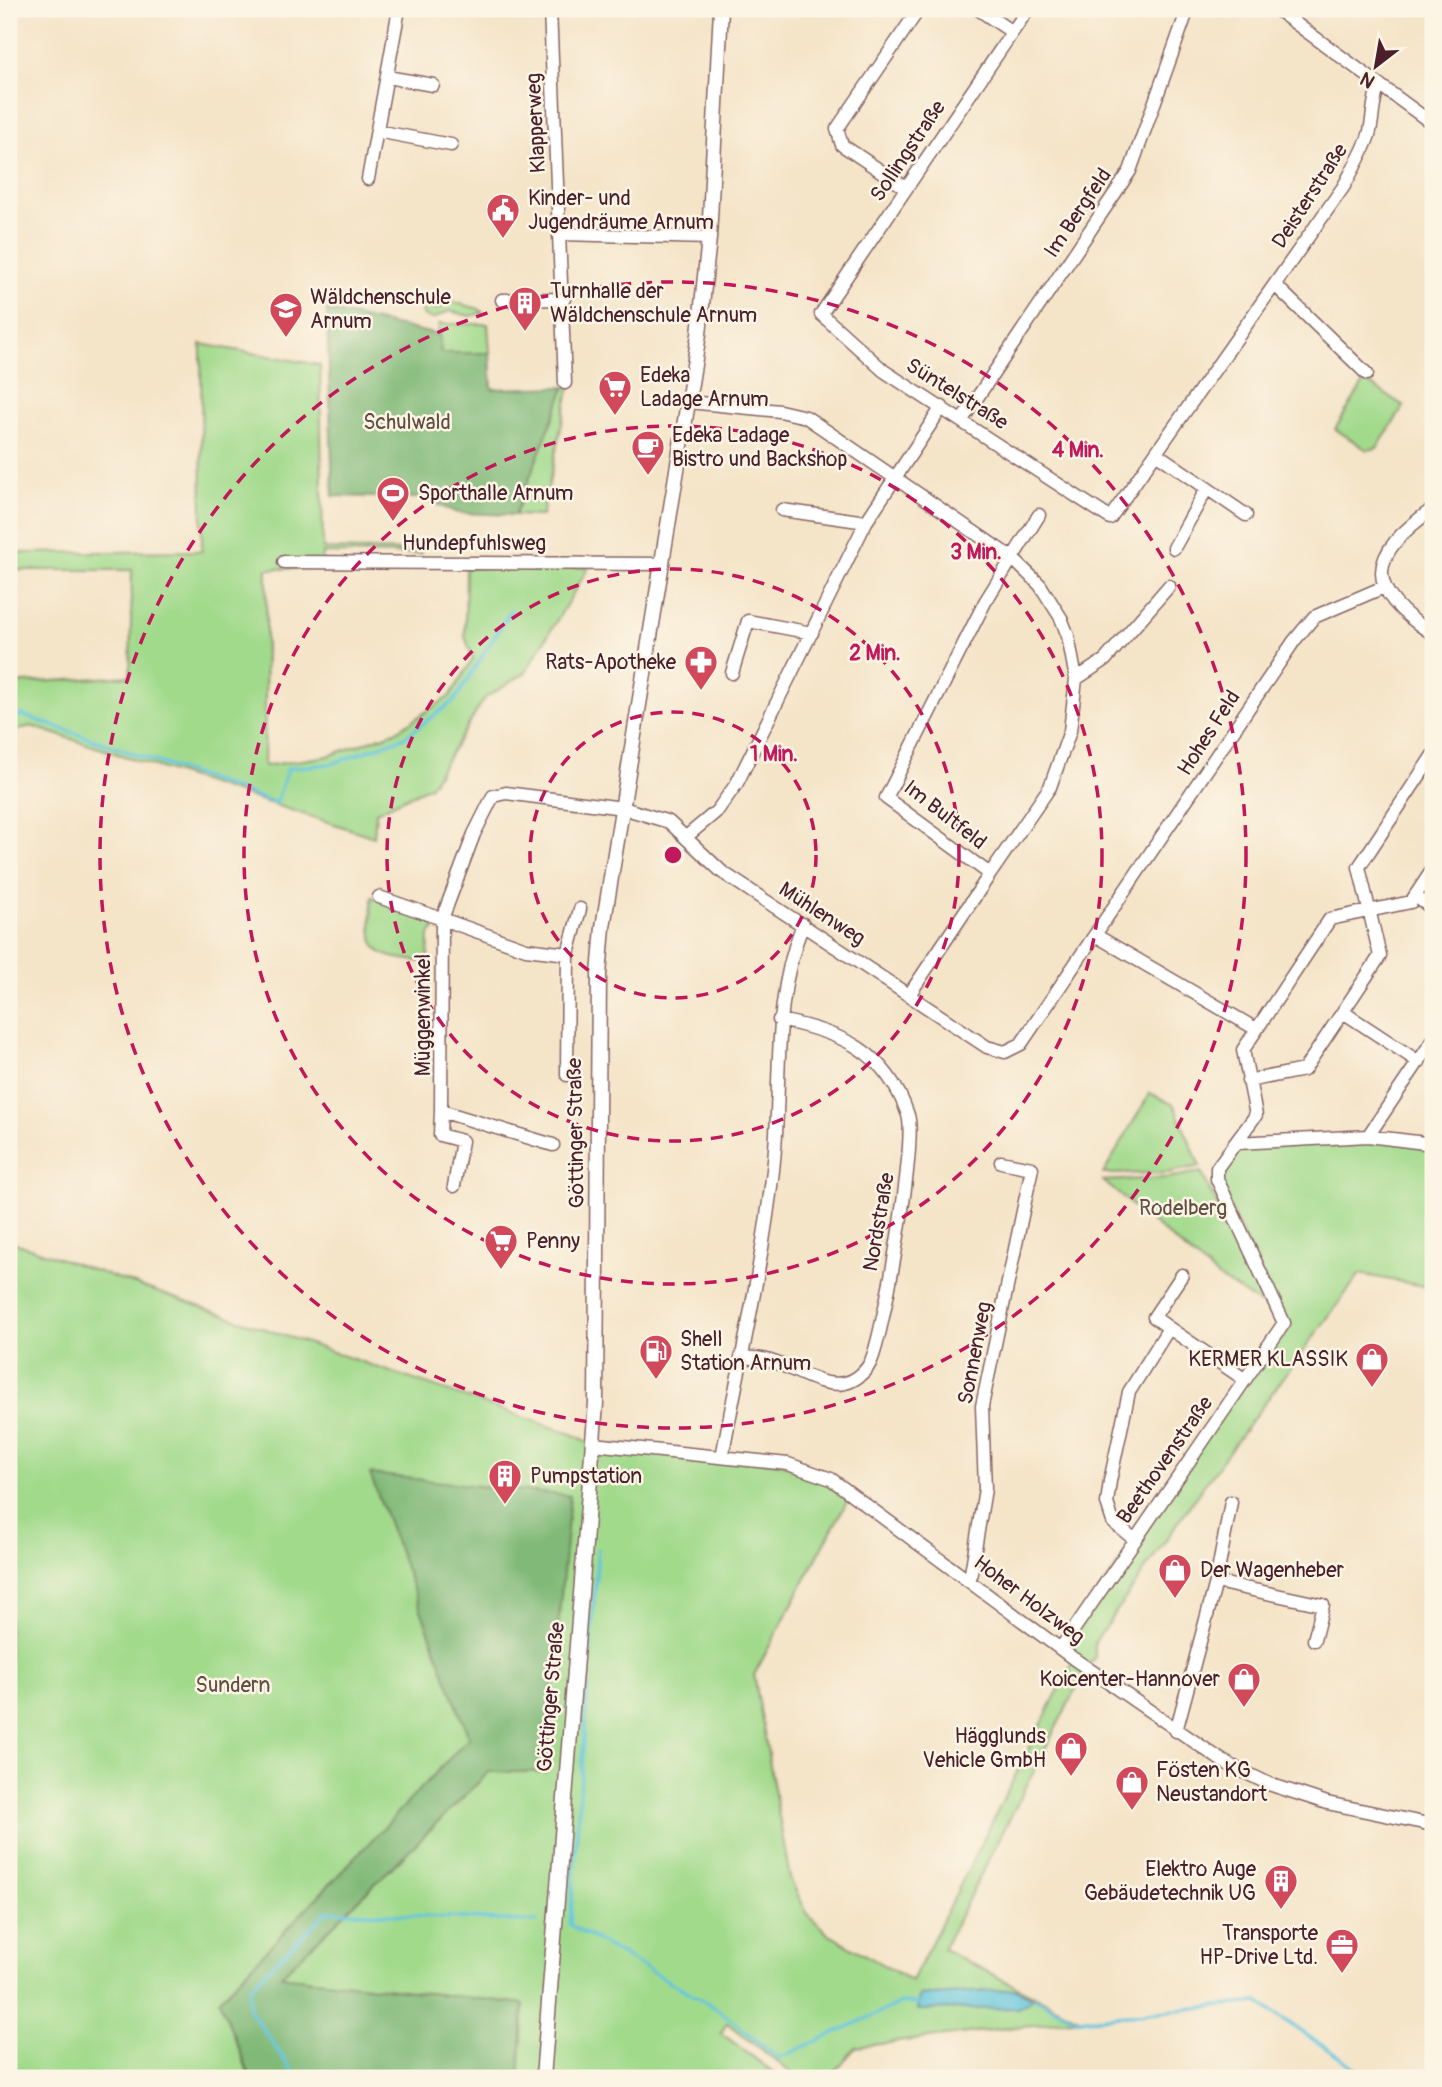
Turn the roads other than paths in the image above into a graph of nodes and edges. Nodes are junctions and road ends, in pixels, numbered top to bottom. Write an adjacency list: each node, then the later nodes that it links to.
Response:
1 (399, 9): 10 (street)
2 (550, 9): 18 (street, Klapperweg)
3 (721, 9): 19 (street, Göttinger Straße)
4 (919, 9): 17 (street)
5 (978, 9): 9 (street)
6 (1028, 9): 9 (street, Sollingstraße)
7 (1188, 9): 28 (street, Im Bergfeld)
8 (1276, 9): 12 (street)
9 (1012, 32): 17 (street, Sollingstraße)
10 (387, 76): 11 (street); 14 (street)
11 (433, 85)
12 (1379, 85): 13 (street); 20 (street, Deisterstraße)
13 (1432, 120)
14 (377, 131): 15 (street); 16 (street)
15 (451, 145)
16 (368, 178)
17 (906, 188): 23 (street, Sollingstraße)
18 (561, 234): 19 (street); 21 (street, Klapperweg)
19 (709, 238): 26 (street, Göttinger Straße)
20 (1275, 285): 24 (street); 29 (street, Deisterstraße)
21 (564, 299): 22 (street); 25 (street, Klapperweg)
22 (502, 300)
23 (821, 314): 27 (street, Süntelstraße)
24 (1367, 374)
25 (565, 383)
26 (689, 402): 30 (street, Im Bultfeld); 41 (street, Göttinger Straße)
27 (942, 407): 28 (street, Süntelstraße); 30 (street)
28 (962, 420): 35 (street, Süntelstraße)
29 (1157, 454): 31 (street); 35 (street, Deisterstraße)
30 (897, 476): 37 (street); 39 (street, Im Bultfeld)
31 (1207, 488): 36 (street); 38 (street)
32 (1433, 509): 43 (street)
33 (782, 510): 37 (street)
34 (1039, 514): 39 (street, Im Bultfeld)
35 (1113, 514)
36 (1247, 515)
37 (866, 522): 44 (street)
38 (1174, 548)
39 (1012, 558): 47 (street, Im Bultfeld); 52 (street, Im Bultfeld)
40 (284, 562): 41 (street, Hundepfuhlsweg)
41 (663, 564): 49 (street, Göttinger Straße)
42 (1169, 586): 47 (street)
43 (1384, 587): 45 (street); 60 (street, Hohes Feld)
44 (813, 634): 46 (street); 50 (street)
45 (1433, 634)
46 (732, 673)
47 (1076, 679): 52 (street, Im Bultfeld)
48 (1433, 755): 57 (street)
49 (622, 808): 50 (street, Mühlenweg); 58 (street, Müggenwinkel); 84 (street, Göttinger Straße)
50 (686, 837): 59 (street, Mühlenweg)
51 (1433, 869): 53 (street)
52 (990, 874): 62 (street, Im Bultfeld)
53 (1415, 896): 56 (street); 57 (street, Beethovenstraße)
54 (379, 897): 58 (street)
55 (580, 909): 61 (street)
56 (1433, 909)
57 (1369, 910): 63 (street); 65 (street, Beethovenstraße)
58 (442, 919): 61 (street); 71 (street, Müggenwinkel)
59 (803, 924): 62 (street, Mühlenweg); 64 (street)
60 (1095, 935): 65 (street); 67 (street, Hohes Feld)
61 (568, 954): 69 (street)
62 (909, 995): 67 (street, Mühlenweg)
63 (1343, 1012): 68 (street); 70 (street)
64 (779, 1020): 82 (street); 82 (street, Nordstraße)
65 (1256, 1029): 70 (street, Beethovenstraße)
66 (1433, 1040): 68 (street)
67 (1005, 1052)
68 (1419, 1062): 73 (street)
69 (567, 1075)
70 (1248, 1081): 75 (street, Beethovenstraße)
71 (441, 1111): 72 (street); 74 (street, Müggenwinkel)
72 (468, 1119): 74 (street); 77 (street)
73 (1368, 1136): 75 (street); 76 (street)
74 (462, 1141): 79 (street)
75 (1237, 1143): 83 (street, Beethovenstraße)
76 (1433, 1144)
77 (553, 1145)
78 (1001, 1162): 88 (street, Sonnenweg)
79 (454, 1186)
80 (1182, 1275): 81 (street)
81 (1170, 1328): 83 (street); 87 (street)
82 (741, 1357): 85 (street)
83 (1244, 1379): 87 (street, Beethovenstraße)
84 (593, 1444): 85 (street, Hoher Holzweg); 94 (street, Göttinger Straße)
85 (722, 1457): 88 (street, Hoher Holzweg)
86 (1231, 1502): 89 (street)
87 (1134, 1539): 91 (street, Beethovenstraße)
88 (970, 1579): 91 (street, Hoher Holzweg)
89 (1216, 1582): 90 (street); 92 (street)
90 (1314, 1640)
91 (1060, 1648): 92 (street, Hoher Holzweg)
92 (1176, 1731): 93 (street, Hoher Holzweg)
93 (1433, 1825)
94 (543, 2078)

